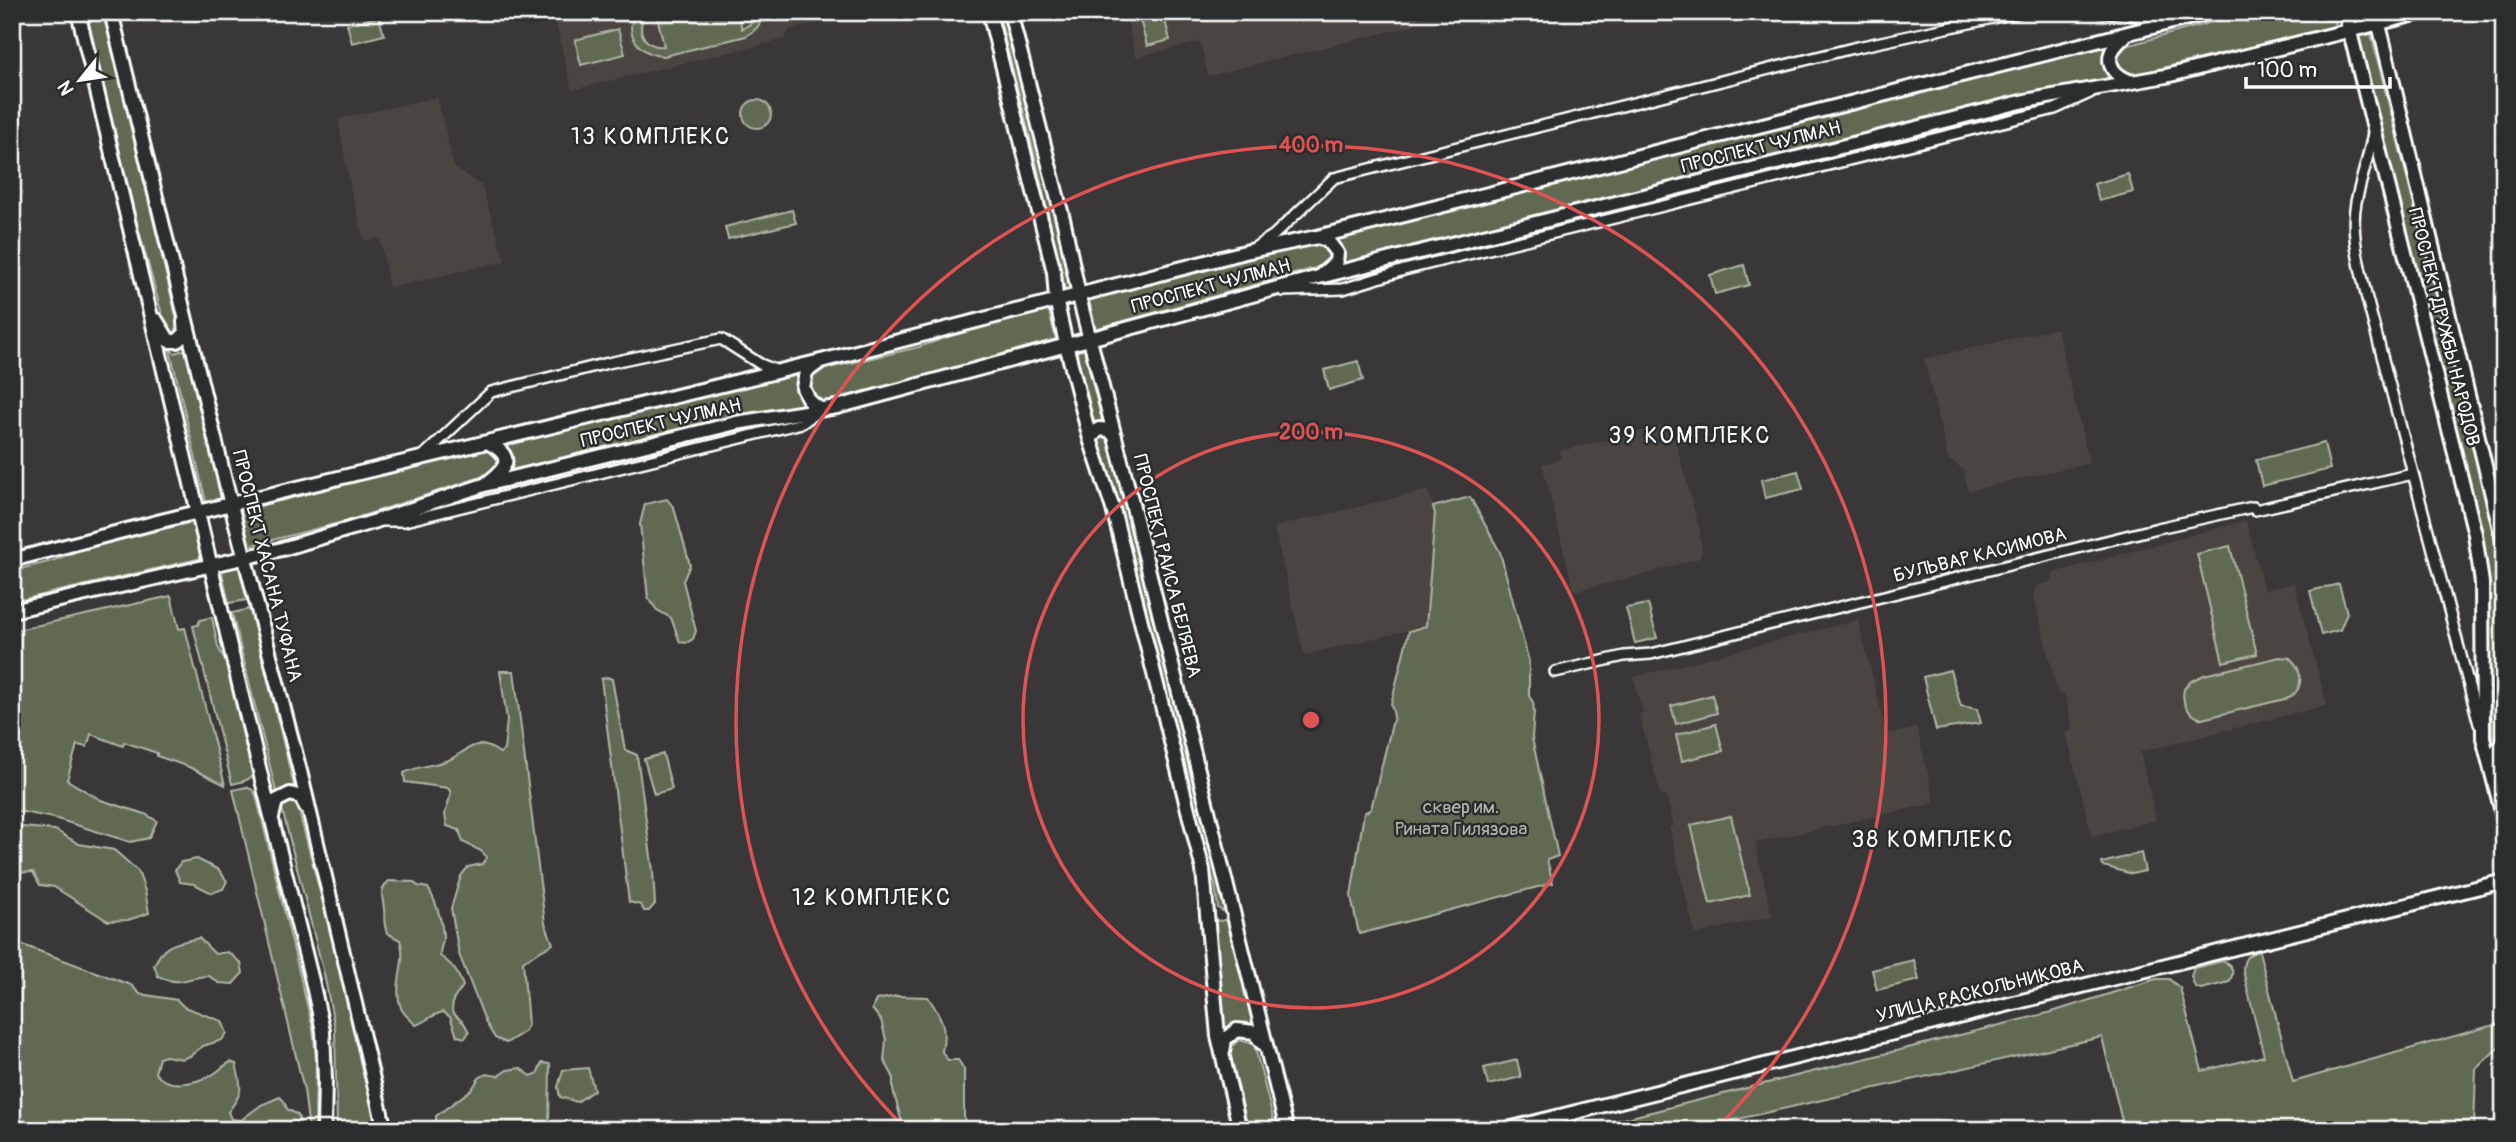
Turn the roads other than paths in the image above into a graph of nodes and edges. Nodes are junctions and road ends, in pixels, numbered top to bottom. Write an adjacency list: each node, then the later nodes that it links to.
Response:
1 (79, 12): 24 (main road)
2 (111, 12): 23 (main road, ПРОСПЕКТ ХАСАНА ТУФАНА)
3 (989, 12): 22 (main road, ПРОСПЕКТ РАИСА БЕЛЯЕВА)
4 (1010, 12): 21 (main road, ПРОСПЕКТ РАИСА БЕЛЯЕВА)
5 (2021, 12): 18 (street)
6 (2099, 12): 11 (street)
7 (2212, 12): 11 (main road, ПРОСПЕКТ ЧУЛМАН)
8 (2345, 12): 12 (main road, ПРОСПЕКТ ДРУЖБЫ НАРОДОВ)
9 (2424, 12): 10 (main road, ПРОСПЕКТ ЧУЛМАН)
10 (2378, 18): 12 (main road, ПРОСПЕКТ ЧУЛМАН); 39 (main road, ПРОСПЕКТ ДРУЖБЫ НАРОДОВ)
11 (2184, 20): 13 (main road, ПРОСПЕКТ ЧУЛМАН)
12 (2349, 31): 14 (main road, ПРОСПЕКТ ЧУЛМАН); 16 (main road, ПРОСПЕКТ ДРУЖБЫ НАРОДОВ)
13 (2127, 34): 14 (main road); 17 (main road, ПРОСПЕКТ ЧУЛМАН)
14 (2132, 82): 15 (main road, ПРОСПЕКТ ЧУЛМАН)
15 (2100, 88): 19 (main road, ПРОСПЕКТ ЧУЛМАН); 20 (street)
16 (2374, 127): 34 (street); 45 (main road, ПРОСПЕКТ ДРУЖБЫ НАРОДОВ)
17 (1317, 237): 18 (main road, ПРОСПЕКТ ЧУЛМАН); 19 (main road)
18 (1250, 251): 21 (main road, ПРОСПЕКТ ЧУЛМАН)
19 (1315, 278): 20 (main road, ПРОСПЕКТ ЧУЛМАН)
20 (1271, 291): 25 (main road, ПРОСПЕКТ ЧУЛМАН)
21 (1079, 293): 22 (main road, ПРОСПЕКТ ЧУЛМАН); 25 (main road, ПРОСПЕКТ РАИСА БЕЛЯЕВА)
22 (1056, 299): 26 (main road, ПРОСПЕКТ РАИСА БЕЛЯЕВА); 27 (main road, ПРОСПЕКТ ЧУЛМАН)
23 (182, 304): 24 (main road); 36 (main road, ПРОСПЕКТ ХАСАНА ТУФАНА)
24 (150, 311): 37 (main road)
25 (1090, 338): 26 (main road, ПРОСПЕКТ ЧУЛМАН); 30 (main road, ПРОСПЕКТ РАИСА БЕЛЯЕВА)
26 (1066, 344): 29 (main road, ПРОСПЕКТ ЧУЛМАН); 31 (main road, ПРОСПЕКТ РАИСА БЕЛЯЕВА)
27 (821, 361): 28 (main road, ПРОСПЕКТ ЧУЛМАН); 29 (main road)
28 (775, 370): 32 (main road, ПРОСПЕКТ ЧУЛМАН); 33 (street)
29 (820, 410): 35 (main road, ПРОСПЕКТ ЧУЛМАН); 38 (street)
30 (1115, 436): 31 (main road); 53 (main road, ПРОСПЕКТ РАИСА БЕЛЯЕВА)
31 (1090, 439): 52 (main road, ПРОСПЕКТ РАИСА БЕЛЯЕВА)
32 (489, 443): 33 (main road, ПРОСПЕКТ ЧУЛМАН); 35 (main road)
33 (422, 457): 36 (main road, ПРОСПЕКТ ЧУЛМАН)
34 (2413, 474): 44 (street, БУЛЬВАР КАСИМОВА); 45 (street)
35 (484, 485): 38 (main road, ПРОСПЕКТ ЧУЛМАН)
36 (230, 505): 37 (main road, ПРОСПЕКТ ЧУЛМАН); 40 (main road, ПРОСПЕКТ ХАСАНА ТУФАНА)
37 (198, 513): 41 (main road, ПРОСПЕКТ ЧУЛМАН); 42 (main road)
38 (376, 521): 40 (main road, ПРОСПЕКТ ЧУЛМАН)
39 (2504, 545)
40 (245, 558): 42 (main road, ПРОСПЕКТ ЧУЛМАН); 48 (main road, ПРОСПЕКТ ХАСАНА ТУФАНА)
41 (12, 560)
42 (211, 565): 43 (main road, ПРОСПЕКТ ЧУЛМАН); 49 (main road)
43 (12, 611)
44 (1555, 672)
45 (2483, 738): 47 (main road, ПРОСПЕКТ ДРУЖБЫ НАРОДОВ)
46 (2504, 743): 47 (main road)
47 (2492, 776): 50 (main road, ПРОСПЕКТ ДРУЖБЫ НАРОДОВ)
48 (310, 814): 49 (main road); 57 (main road, ПРОСПЕКТ ХАСАНА ТУФАНА)
49 (272, 817): 56 (main road)
50 (2504, 820)
51 (2501, 880): 60 (main road, УЛИЦА РАСКОЛЬНИКОВА)
52 (1208, 908): 53 (main road); 55 (main road, ПРОСПЕКТ РАИСА БЕЛЯЕВА)
53 (1231, 908): 54 (main road, ПРОСПЕКТ РАИСА БЕЛЯЕВА)
54 (1266, 1049): 55 (main road); 59 (main road, ПРОСПЕКТ РАИСА БЕЛЯЕВА)
55 (1222, 1058): 58 (main road, ПРОСПЕКТ РАИСА БЕЛЯЕВА)
56 (324, 1130)
57 (385, 1130)
58 (1240, 1130)
59 (1287, 1130)
60 (1504, 1130)

